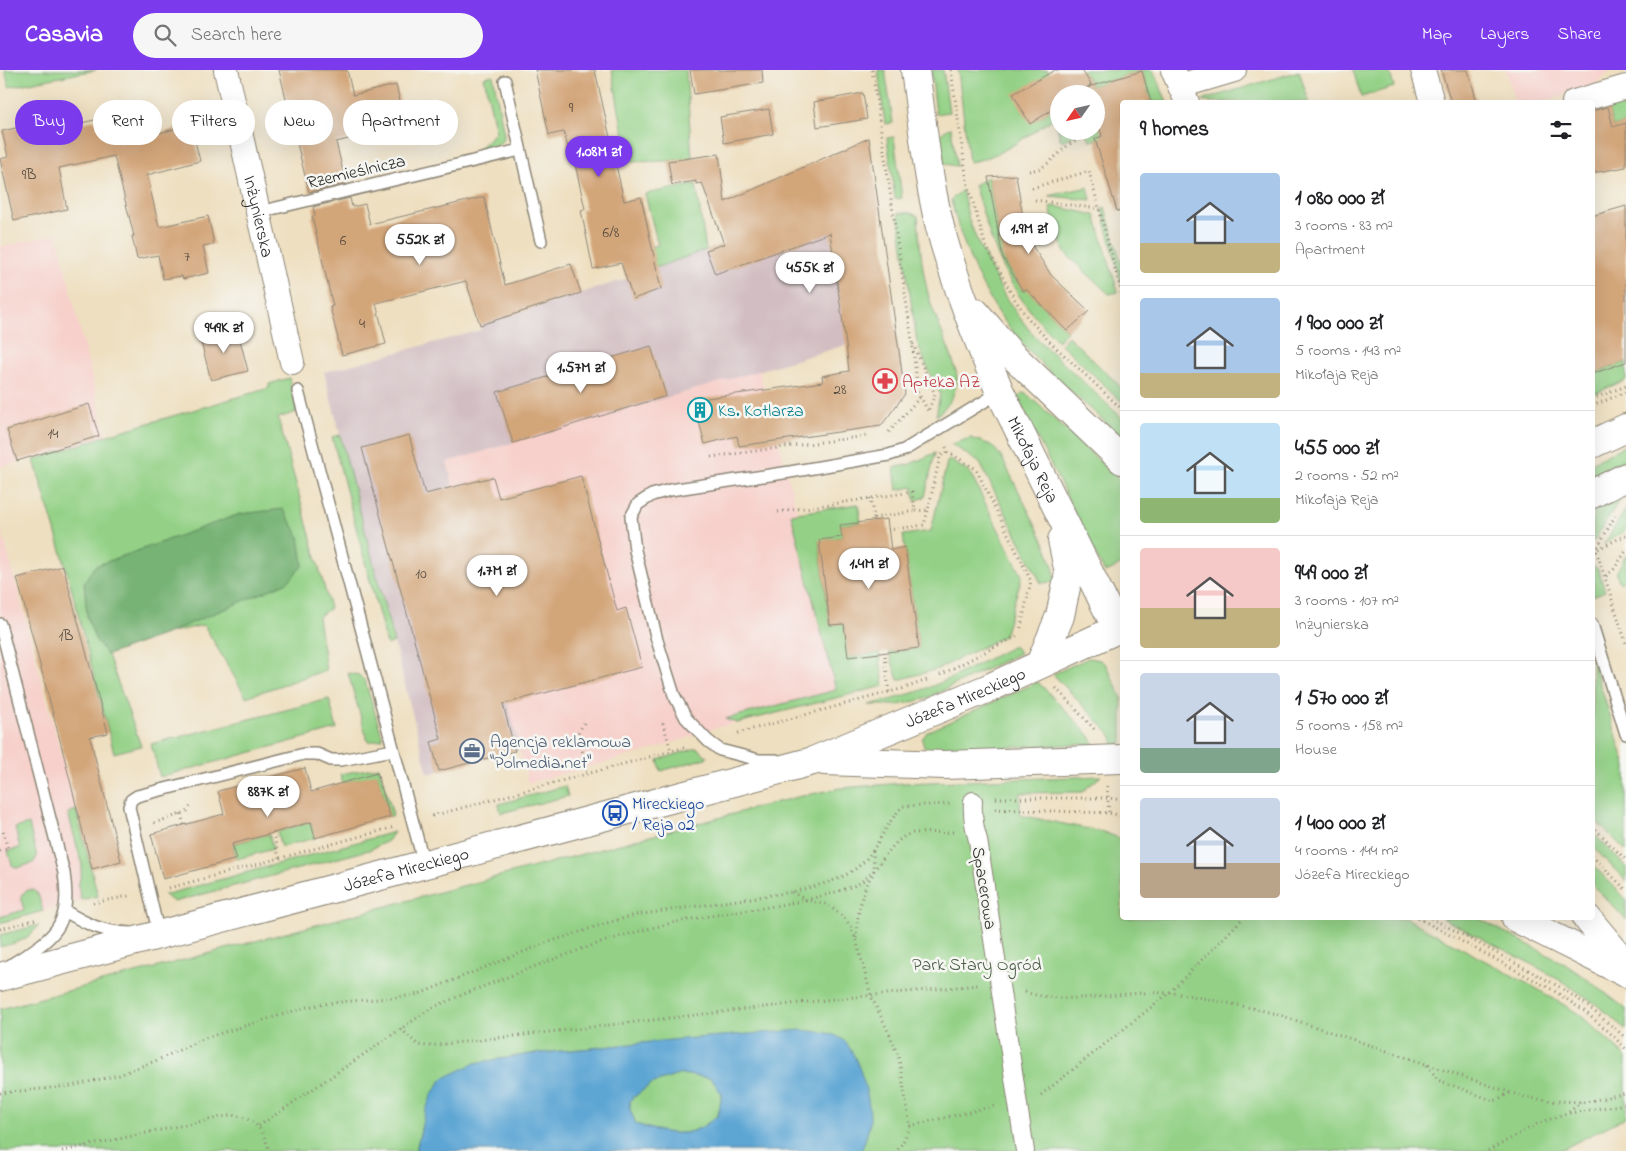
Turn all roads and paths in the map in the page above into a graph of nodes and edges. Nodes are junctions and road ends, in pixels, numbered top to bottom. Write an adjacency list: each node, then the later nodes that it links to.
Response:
1 (226, 70): 18 (street, Inżynierska)
2 (872, 70): 22 (path)
3 (915, 70): 20 (main road, Mikołaja Reja)
4 (952, 70): 31 (path)
5 (1234, 70): 8 (street)
6 (1423, 70): 10 (street)
7 (505, 81): 13 (lane)
8 (1180, 86)
9 (1626, 87): 11 (street)
10 (1431, 100)
11 (1581, 100)
12 (1086, 142): 14 (path)
13 (520, 150): 18 (lane, Rzemieślnicza); 19 (lane)
14 (1029, 171)
15 (1032, 188): 17 (path)
16 (1035, 200): 17 (path)
17 (1100, 209): 21 (path)
18 (259, 212): 23 (street, Inżynierska)
19 (541, 241)
20 (958, 285): 26 (main road, Mikołaja Reja); 40 (main road, Mikołaja Reja)
21 (1120, 287)
22 (912, 341): 28 (path); 32 (path)
23 (292, 362)
24 (1626, 386): 29 (path)
25 (298, 390): 66 (lane)
26 (1000, 392): 34 (lane); 42 (main road, Mikołaja Reja)
27 (1626, 392): 30 (path)
28 (920, 397): 32 (path); 35 (path)
29 (1595, 398)
30 (1595, 405)
31 (1120, 407)
32 (928, 412): 34 (path)
33 (1626, 428): 37 (main road)
34 (938, 430): 38 (path); 65 (lane)
35 (884, 433)
36 (875, 434): 39 (path)
37 (1595, 443)
38 (948, 452): 45 (path); 61 (path)
39 (711, 457)
40 (1120, 458)
41 (1626, 476): 43 (main road)
42 (1047, 488): 55 (main road, Mikołaja Reja); 60 (main road)
43 (1595, 492)
44 (870, 498): 46 (path); 46 (path); 47 (path)
45 (928, 510): 46 (path); 49 (path)
46 (915, 511)
47 (778, 512)
48 (1617, 513): 51 (path)
49 (888, 530)
50 (1626, 535): 51 (path)
51 (1596, 550): 53 (path)
52 (1626, 551): 53 (path)
53 (1606, 576): 58 (path)
54 (0, 624): 94 (lane)
55 (1120, 630)
56 (1120, 633): 60 (main road, Józefa Mireckiego)
57 (1595, 634): 64 (lane)
58 (1626, 643)
59 (885, 656): 61 (path)
60 (1047, 675): 63 (path); 68 (main road, Józefa Mireckiego)
61 (889, 692): 65 (path)
62 (584, 723): 69 (path)
63 (1098, 732)
64 (1626, 734)
65 (708, 741): 68 (lane); 69 (path)
66 (393, 750): 77 (lane); 92 (lane)
67 (1120, 759): 68 (main road, Józefa Mireckiego)
68 (813, 761): 88 (main road, Józefa Mireckiego)
69 (588, 774): 77 (path)
70 (1107, 783): 71 (path)
71 (1108, 798): 72 (path); 73 (path); 74 (path)
72 (1120, 800)
73 (973, 805): 74 (path); 81 (street, Spacerowa); 83 (path)
74 (1109, 813): 76 (path)
75 (181, 814): 78 (path)
76 (1120, 816)
77 (413, 822): 85 (path); 88 (lane)
78 (184, 825)
79 (1595, 829): 87 (path)
80 (3, 831): 84 (path)
81 (975, 831): 89 (path); 107 (street, Spacerowa)
82 (273, 833): 85 (path)
83 (873, 849): 89 (path); 91 (path)
84 (0, 851)
85 (279, 858): 92 (path)
86 (1595, 859): 90 (path)
87 (1626, 860)
88 (424, 864): 101 (main road, Józefa Mireckiego)
89 (874, 873): 93 (path); 102 (path)
90 (1626, 890)
91 (792, 892): 93 (path); 114 (path)
92 (150, 893): 94 (path); 101 (lane)
93 (806, 900): 102 (path); 110 (path)
94 (65, 911): 100 (path); 101 (lane); 104 (lane)
95 (1241, 920): 108 (path)
96 (1422, 920): 112 (path)
97 (1435, 920): 111 (path)
98 (1520, 920): 105 (main road)
99 (1589, 920): 103 (main road)
100 (0, 929)
101 (160, 935): 106 (main road, Józefa Mireckiego)
102 (856, 939): 109 (path)
103 (1626, 965)
104 (0, 971)
105 (1626, 974)
106 (0, 977)
107 (1000, 983): 108 (path); 109 (path); 117 (street, Spacerowa)
108 (1169, 993): 113 (path); 117 (path)
109 (871, 996): 110 (path); 122 (path)
110 (401, 1029): 121 (path)
111 (1626, 1038)
112 (1626, 1049)
113 (1426, 1064): 115 (path); 115 (path)
114 (0, 1093)
115 (1510, 1093): 118 (path)
116 (1626, 1093): 118 (path)
117 (1017, 1097): 122 (path); 126 (street, Spacerowa)
118 (1582, 1102): 120 (path)
119 (1626, 1104): 120 (path)
120 (1567, 1114): 127 (path)
121 (259, 1126): 123 (path); 124 (path)
122 (910, 1126): 125 (path)
123 (62, 1151)
124 (269, 1151)
125 (897, 1151)
126 (1025, 1151)
127 (1488, 1151)

